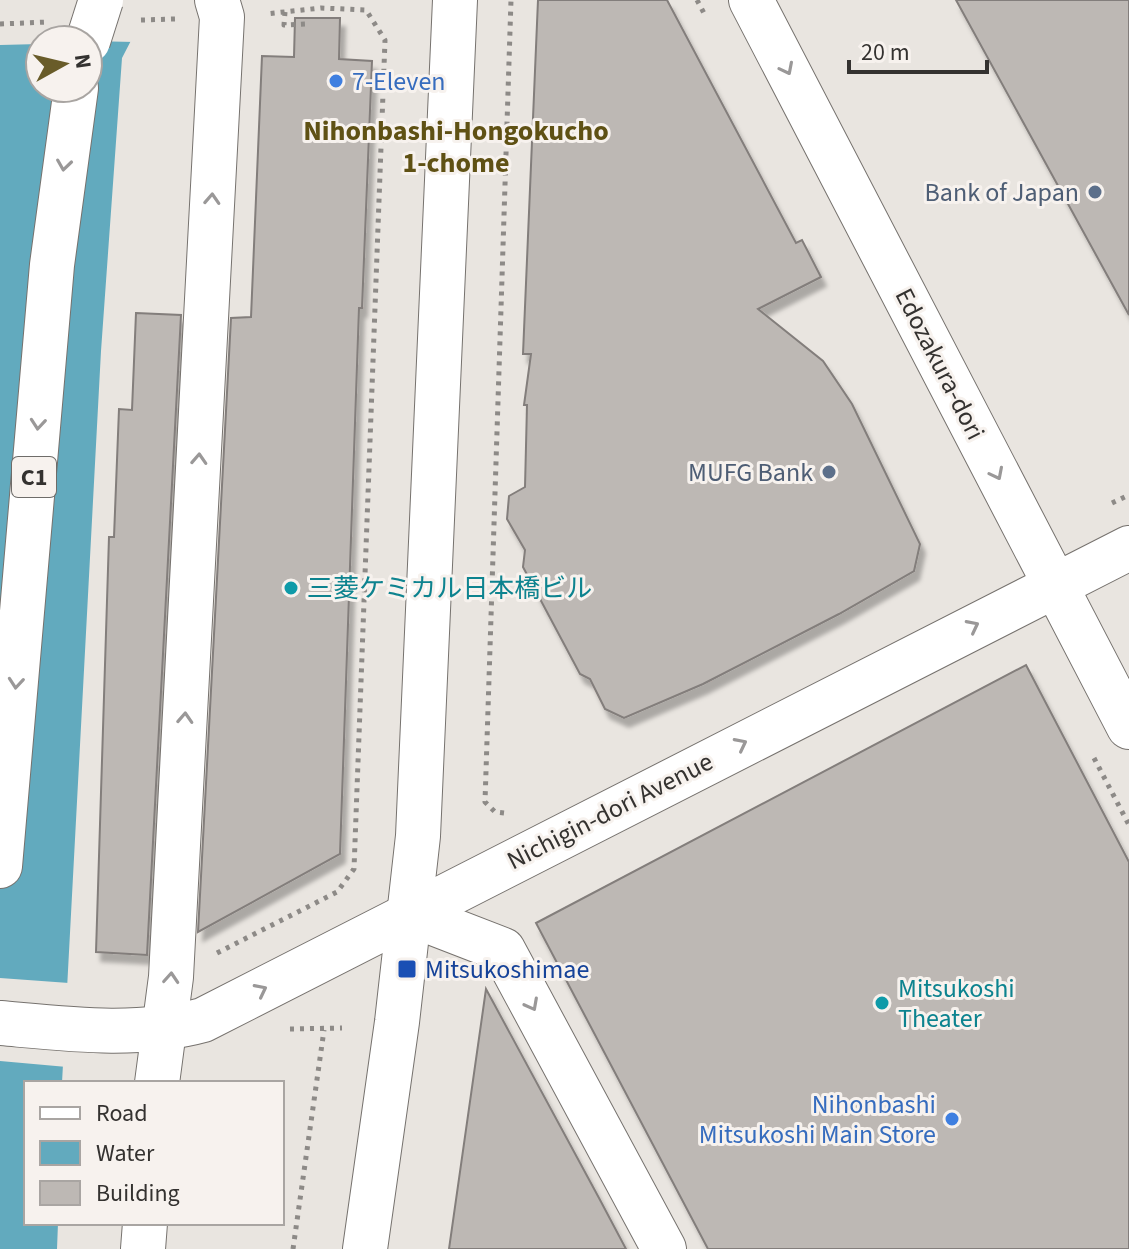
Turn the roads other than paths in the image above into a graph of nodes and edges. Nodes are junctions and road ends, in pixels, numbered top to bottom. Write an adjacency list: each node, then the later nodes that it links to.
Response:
1 (101, 0): 5 (main road, bridge)
2 (455, 0): 11 (main road)
3 (751, 0): 8 (main road, Edozakura-dori, one-way to 8)
4 (219, 9): 13 (main road, one-way to 4)
5 (93, 24)
6 (74, 104): 10 (main road, C1, one-way to 10)
7 (1129, 548): 8 (main road, Nichigin-dori Avenue)
8 (1055, 584): 9 (main road, Edozakura-dori); 11 (main road, Nichigin-dori Avenue, one-way to 8)
9 (1129, 727)
10 (0, 866)
11 (410, 914): 13 (main road, Nichigin-dori Avenue, one-way to 11); 17 (main road); 18 (main road, one-way to 18)
12 (0, 1023): 13 (main road, Nichigin-dori Avenue)
13 (167, 1030): 14 (main road)
14 (157, 1081)
15 (145, 1225): 16 (main road)
16 (143, 1249)
17 (365, 1249)
18 (664, 1249)

